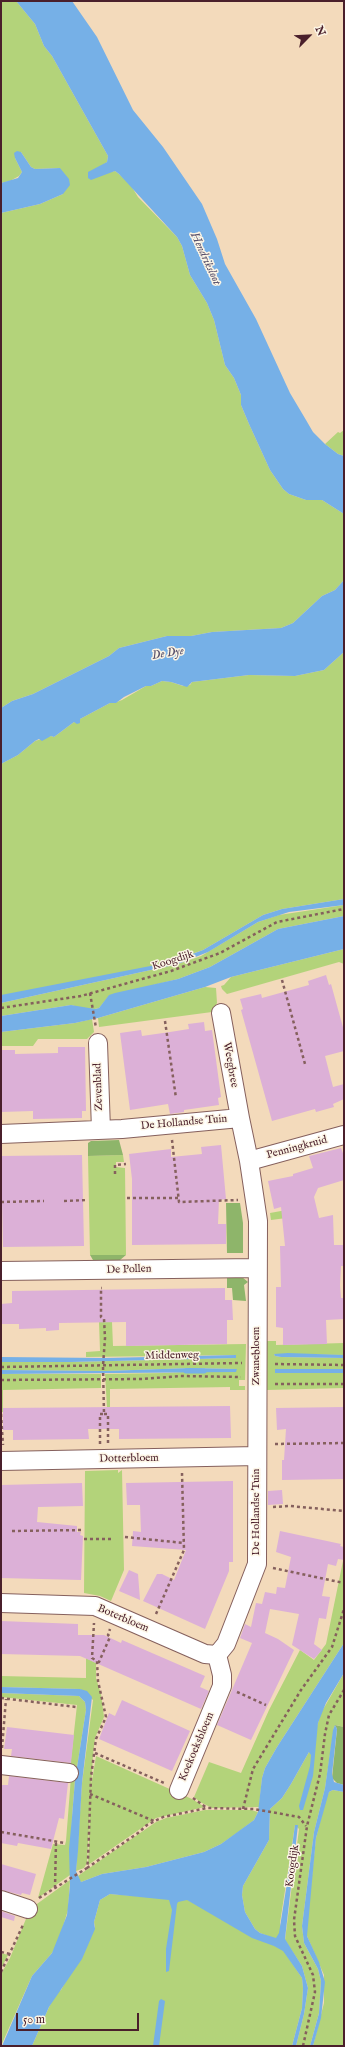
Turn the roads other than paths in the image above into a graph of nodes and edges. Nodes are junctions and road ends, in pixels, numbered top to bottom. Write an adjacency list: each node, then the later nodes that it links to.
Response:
1 (221, 1013): 3 (street, Weegbree)
2 (96, 1034): 4 (street, Zevenblad)
3 (240, 1118): 4 (street, De Hollandse Tuin); 7 (street, De Hollandse Tuin)
4 (101, 1130): 5 (street, De Hollandse Tuin)
5 (1, 1134)
6 (344, 1135): 7 (street, Penningkruid)
7 (249, 1161): 8 (street, De Hollandse Tuin)
8 (257, 1268): 9 (street, De Pollen); 10 (street, Zwanebloem)
9 (1, 1271)
10 (257, 1450): 11 (street, Dotterbloem); 13 (street, De Hollandse Tuin)
11 (1, 1461)
12 (1, 1603): 13 (street, Boterbloem)
13 (217, 1655): 16 (street, Koekoeksbloem)
14 (1, 1765): 15 (street)
15 (69, 1773)
16 (179, 1790)
17 (1, 1900): 18 (street)
18 (28, 1909)

